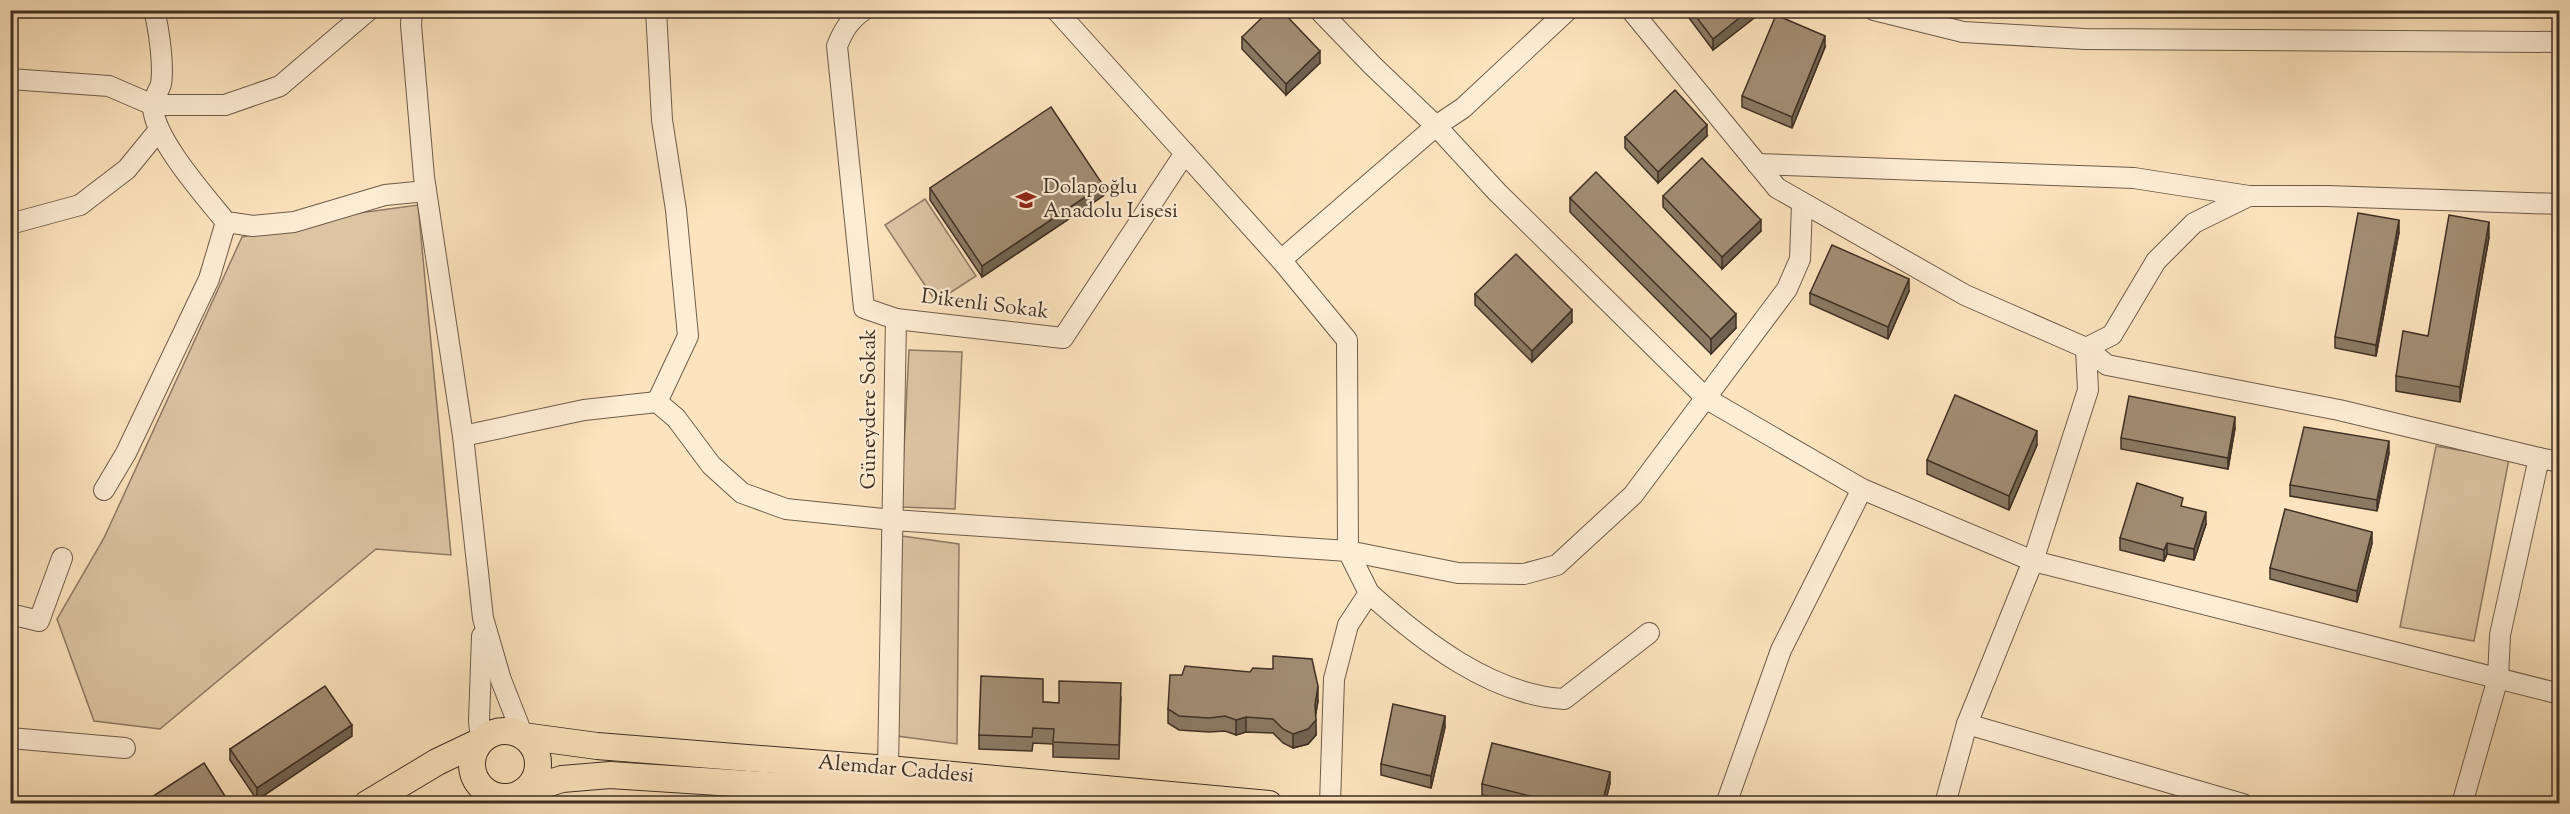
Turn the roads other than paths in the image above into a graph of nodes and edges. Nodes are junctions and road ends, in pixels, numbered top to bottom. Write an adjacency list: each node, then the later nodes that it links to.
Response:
1 (153, 10): 13 (street)
2 (369, 10): 13 (street)
3 (412, 10): 18 (street)
4 (656, 10): 28 (street)
5 (864, 10): 25 (street, Güneydere Sokak)
6 (1056, 10): 16 (street)
7 (1319, 10): 14 (street)
8 (1568, 10): 14 (street)
9 (1631, 10): 17 (street)
10 (1874, 10): 11 (street)
11 (2559, 42)
12 (10, 79): 13 (street)
13 (153, 105): 15 (street)
14 (1436, 126): 24 (street); 27 (street)
15 (158, 131): 22 (street); 23 (street)
16 (1185, 153): 24 (street); 25 (street, Dikenli Sokak)
17 (1757, 164): 19 (street); 20 (street)
18 (426, 191): 22 (street); 29 (street)
19 (2249, 196): 21 (street); 26 (street)
20 (1802, 204): 26 (street); 27 (street)
21 (2559, 204)
22 (226, 222): 33 (street)
23 (10, 224)
24 (1281, 260): 35 (street)
25 (896, 319): 34 (street, Güneydere Sokak)
26 (2086, 348): 30 (street); 37 (street)
27 (1707, 399): 32 (street); 35 (street)
28 (657, 402): 29 (street); 34 (street)
29 (463, 436): 40 (street)
30 (2539, 458): 31 (street); 42 (street)
31 (2559, 462)
32 (1862, 489): 37 (street); 56 (street)
33 (104, 490)
34 (893, 520): 35 (street); 49 (street, Güneydere Sokak)
35 (1348, 551): 38 (street)
36 (62, 558): 39 (street)
37 (2033, 561): 42 (street); 44 (street)
38 (1369, 593): 41 (street); 55 (street)
39 (10, 614)
40 (483, 618): 45 (street); 47 (street)
41 (1649, 633)
42 (2498, 678): 43 (street); 59 (street)
43 (2559, 694)
44 (1967, 724): 57 (street); 58 (street)
45 (523, 736): 47 (main road); 49 (main road, Alemdar Caddesi); 50 (main road)
46 (10, 738): 48 (street)
47 (481, 741): 50 (main road); 52 (main road)
48 (125, 748)
49 (888, 769): 54 (main road, Alemdar Caddesi)
50 (514, 798): 51 (main road, Alemdar Caddesi)
51 (947, 800): 53 (main road, Alemdar Caddesi)
52 (367, 804)
53 (1060, 804)
54 (1269, 804)
55 (1330, 804)
56 (1726, 804)
57 (1945, 804)
58 (2243, 804)
59 (2462, 804)

